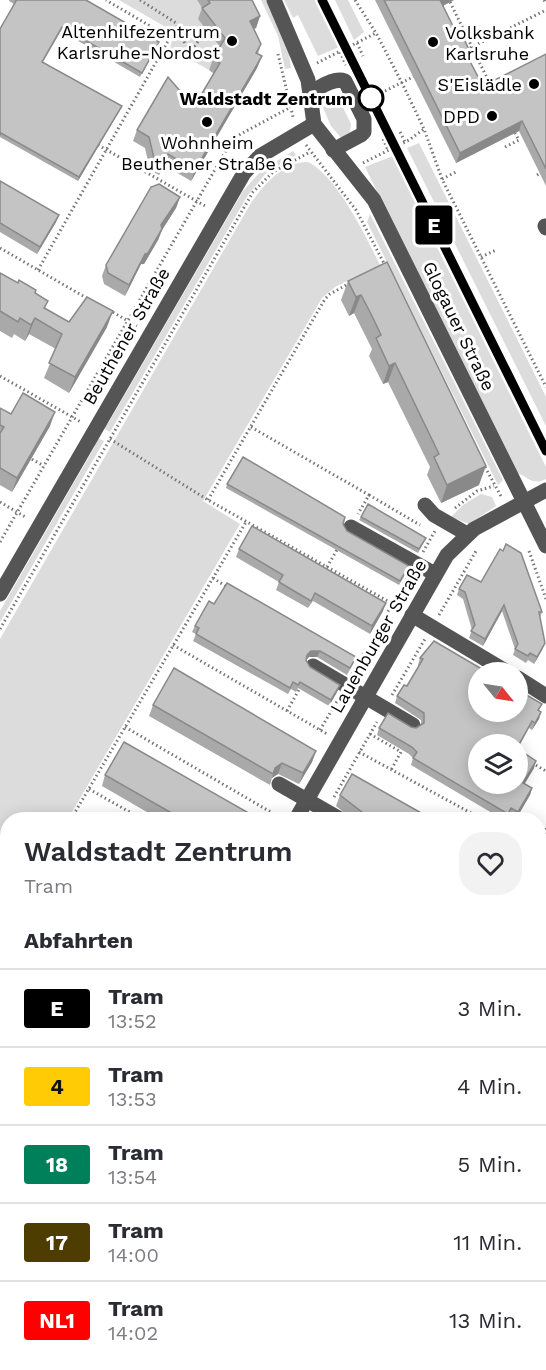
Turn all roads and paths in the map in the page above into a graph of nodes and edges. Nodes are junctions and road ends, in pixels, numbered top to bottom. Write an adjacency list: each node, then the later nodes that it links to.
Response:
1 (106, 0): 33 (path)
2 (140, 0): 8 (path)
3 (274, 0): 17 (street)
4 (355, 0): 9 (path)
5 (449, 1): 6 (path); 12 (path)
6 (440, 4)
7 (546, 10): 12 (path)
8 (194, 27)
9 (376, 33): 10 (path); 19 (path)
10 (357, 43): 13 (path); 15 (path)
11 (276, 45): 23 (path)
12 (472, 47): 14 (path); 20 (path)
13 (340, 51): 16 (path); 17 (path)
14 (462, 52)
15 (363, 56)
16 (347, 66)
17 (304, 69): 21 (street)
18 (417, 75): 19 (path)
19 (402, 83): 22 (path); 25 (path)
20 (493, 89)
21 (311, 92): 24 (street); 34 (street)
22 (381, 93)
23 (289, 108): 26 (path); 42 (path)
24 (314, 124): 26 (street, Beuthener Straße); 34 (street, Glogauer Straße)
25 (424, 129): 30 (path); 41 (path)
26 (300, 132): 36 (path); 43 (street, Beuthener Straße)
27 (400, 132): 30 (path)
28 (515, 133): 32 (path)
29 (383, 139): 35 (path)
30 (405, 142): 35 (path)
31 (97, 144): 33 (path)
32 (505, 147)
33 (106, 150): 42 (path); 48 (path)
34 (333, 150): 37 (street, Glogauer Straße)
35 (388, 150): 37 (path)
36 (310, 152): 47 (path); 59 (path)
37 (351, 169): 67 (street, Glogauer Straße)
38 (546, 170): 40 (path)
39 (456, 172): 41 (path)
40 (537, 175)
41 (442, 179): 46 (path)
42 (197, 201): 43 (path); 52 (path)
43 (219, 213): 53 (street, Beuthener Straße)
44 (0, 248): 48 (path)
45 (496, 250): 46 (path)
46 (482, 257): 55 (path)
47 (386, 266): 49 (path); 50 (path)
48 (38, 270): 52 (path)
49 (376, 271)
50 (391, 277)
51 (356, 280): 57 (path)
52 (128, 321): 53 (path); 56 (path)
53 (149, 333): 58 (street, Beuthener Straße)
54 (0, 376): 56 (path)
55 (546, 387)
56 (73, 417): 58 (path); 62 (path)
57 (251, 427): 65 (path); 66 (path)
58 (94, 430): 59 (path); 74 (street, Beuthener Straße)
59 (111, 439): 66 (path); 92 (path)
60 (26, 456): 62 (path)
61 (484, 465): 63 (path)
62 (44, 466): 71 (path)
63 (494, 486): 70 (path); 72 (path)
64 (546, 490): 67 (street, Lauenburger Straße)
65 (369, 495): 75 (path); 76 (path)
66 (208, 500): 73 (path)
67 (524, 501): 70 (street, Lauenburger Straße); 80 (street, Glogauer Straße)
68 (0, 502): 71 (path)
69 (424, 505): 72 (street)
70 (509, 508): 77 (street, Lauenburger Straße)
71 (17, 512): 74 (path); 78 (path)
72 (443, 520): 77 (street); 82 (path)
73 (246, 522): 83 (path); 85 (path)
74 (40, 525): 87 (street, Beuthener Straße)
75 (420, 525)
76 (351, 527): 82 (street); 83 (path)
77 (467, 534): 84 (street, Lauenburger Straße)
78 (0, 542)
79 (526, 544): 88 (path)
80 (546, 546)
81 (478, 548): 91 (path)
82 (416, 563): 84 (street); 89 (path)
83 (327, 567): 89 (path)
84 (435, 574): 90 (street, Lauenburger Straße)
85 (213, 578): 86 (path); 104 (path)
86 (232, 590)
87 (0, 594)
88 (546, 599)
89 (393, 604): 90 (path); 93 (path)
90 (412, 615): 91 (street); 100 (street, Lauenburger Straße)
91 (432, 627): 94 (street); 97 (path)
92 (0, 629)
93 (348, 658)
94 (490, 662)
95 (313, 666): 100 (street); 102 (path)
96 (528, 684): 99 (street)
97 (398, 685): 98 (path); 101 (path)
98 (408, 691)
99 (546, 696)
100 (365, 697): 101 (street); 111 (street, Lauenburger Straße)
101 (384, 708): 103 (street); 105 (path)
102 (287, 711)
103 (413, 725)
104 (125, 727): 110 (path); 115 (path)
105 (370, 734): 107 (path); 112 (path)
106 (528, 761): 108 (path)
107 (391, 770)
108 (546, 771)
109 (279, 784): 111 (street)
110 (89, 789): 113 (path); 114 (path)
111 (307, 800): 112 (street); 116 (street, Lauenburger Straße)
112 (326, 811)
113 (75, 812)
114 (130, 812)
115 (270, 812)
116 (300, 812)
117 (546, 828): 118 (path)
118 (546, 844)

